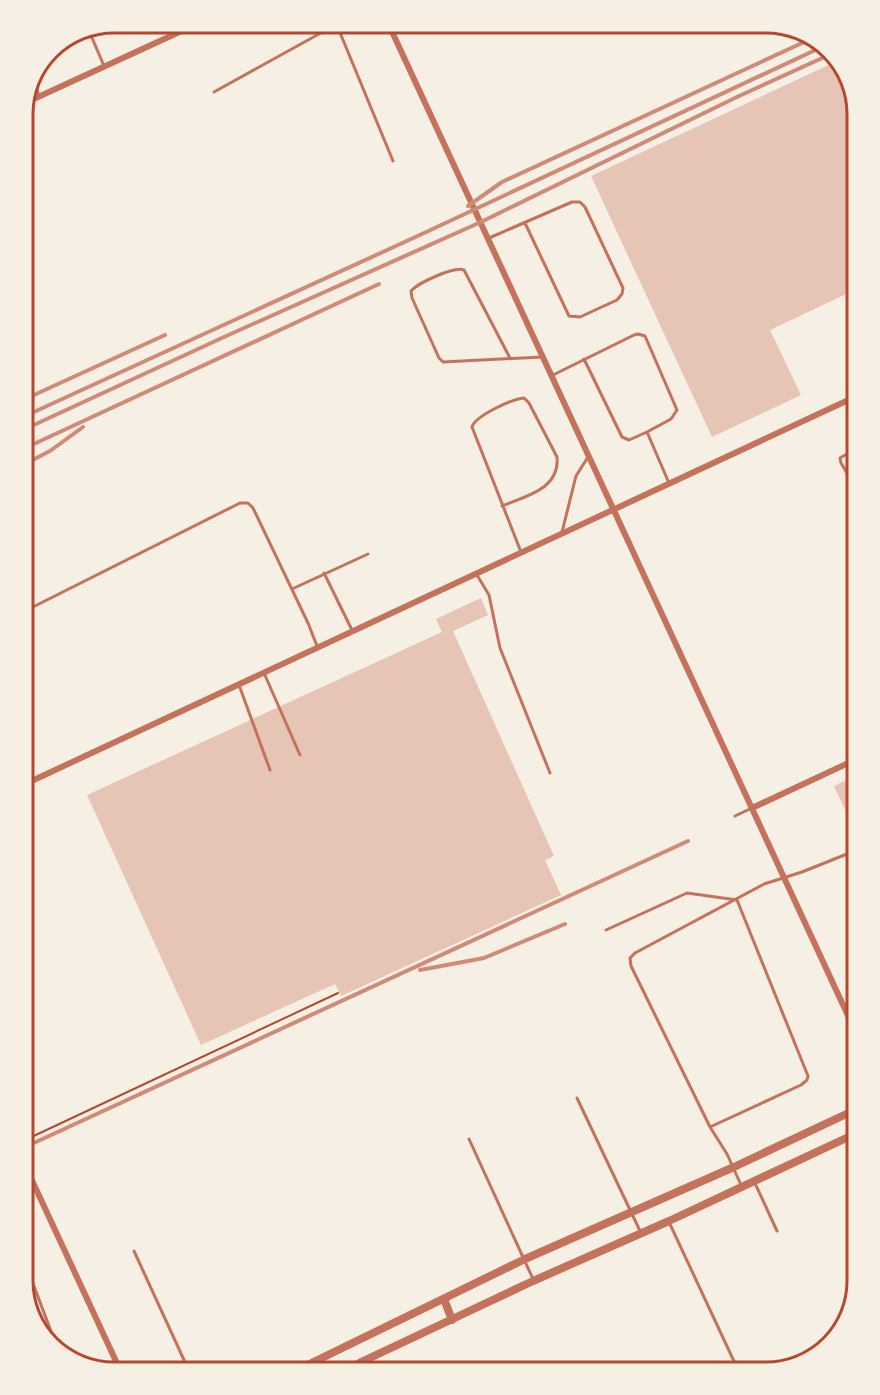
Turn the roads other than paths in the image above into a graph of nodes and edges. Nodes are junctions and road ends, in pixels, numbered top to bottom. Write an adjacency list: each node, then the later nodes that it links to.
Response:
1 (175, 33): 6 (street)
2 (318, 33): 8 (lane)
3 (340, 33): 11 (lane)
4 (393, 33): 13 (street)
5 (92, 37): 6 (lane)
6 (104, 66): 9 (street)
7 (37, 90): 9 (lane)
8 (214, 92)
9 (39, 97): 10 (street)
10 (35, 99)
11 (393, 161)
12 (525, 223): 12 (lane); 13 (lane)
13 (489, 238): 14 (street)
14 (542, 357): 15 (lane); 17 (street)
15 (510, 358): 15 (lane)
16 (584, 359): 17 (lane); 19 (lane); 19 (lane)
17 (551, 376): 21 (street)
18 (847, 401): 23 (street)
19 (647, 432): 23 (lane)
20 (847, 453): 22 (lane)
21 (589, 456): 25 (street); 26 (lane)
22 (847, 472)
23 (669, 484): 25 (street)
24 (502, 506): 24 (lane); 27 (lane)
25 (614, 509): 26 (street); 42 (street)
26 (561, 534): 27 (street)
27 (521, 553): 30 (street)
28 (368, 554): 29 (lane)
29 (324, 573): 31 (lane); 33 (lane)
30 (476, 574): 33 (street); 40 (lane)
31 (292, 589): 32 (lane); 34 (lane)
32 (33, 607)
33 (353, 631): 34 (street)
34 (318, 648): 35 (street)
35 (264, 673): 36 (street); 37 (lane)
36 (238, 685): 39 (lane); 41 (street)
37 (300, 755)
38 (847, 764): 42 (street)
39 (270, 770)
40 (550, 773)
41 (33, 780)
42 (752, 808): 43 (lane); 45 (street)
43 (735, 816)
44 (847, 854): 45 (lane)
45 (784, 879): 46 (lane); 48 (street)
46 (737, 900): 47 (lane); 51 (lane); 51 (lane)
47 (606, 930)
48 (847, 1012)
49 (577, 1098): 58 (lane)
50 (847, 1114): 54 (street)
51 (710, 1127): 54 (lane)
52 (847, 1138): 55 (street)
53 (470, 1139): 63 (lane)
54 (734, 1167): 57 (lane); 58 (street)
55 (753, 1181): 57 (street); 60 (lane)
56 (33, 1184): 69 (street)
57 (742, 1186): 59 (street)
58 (631, 1213): 61 (lane); 63 (street)
59 (669, 1221): 61 (street); 73 (lane)
60 (777, 1231)
61 (640, 1233): 64 (street)
62 (134, 1251): 70 (lane)
63 (525, 1259): 64 (lane); 66 (street)
64 (533, 1281): 67 (street)
65 (34, 1288): 68 (lane)
66 (444, 1299): 67 (street); 71 (street)
67 (452, 1320): 72 (street)
68 (51, 1331)
69 (116, 1362)
70 (184, 1362)
71 (314, 1362)
72 (362, 1362)
73 (734, 1362)

